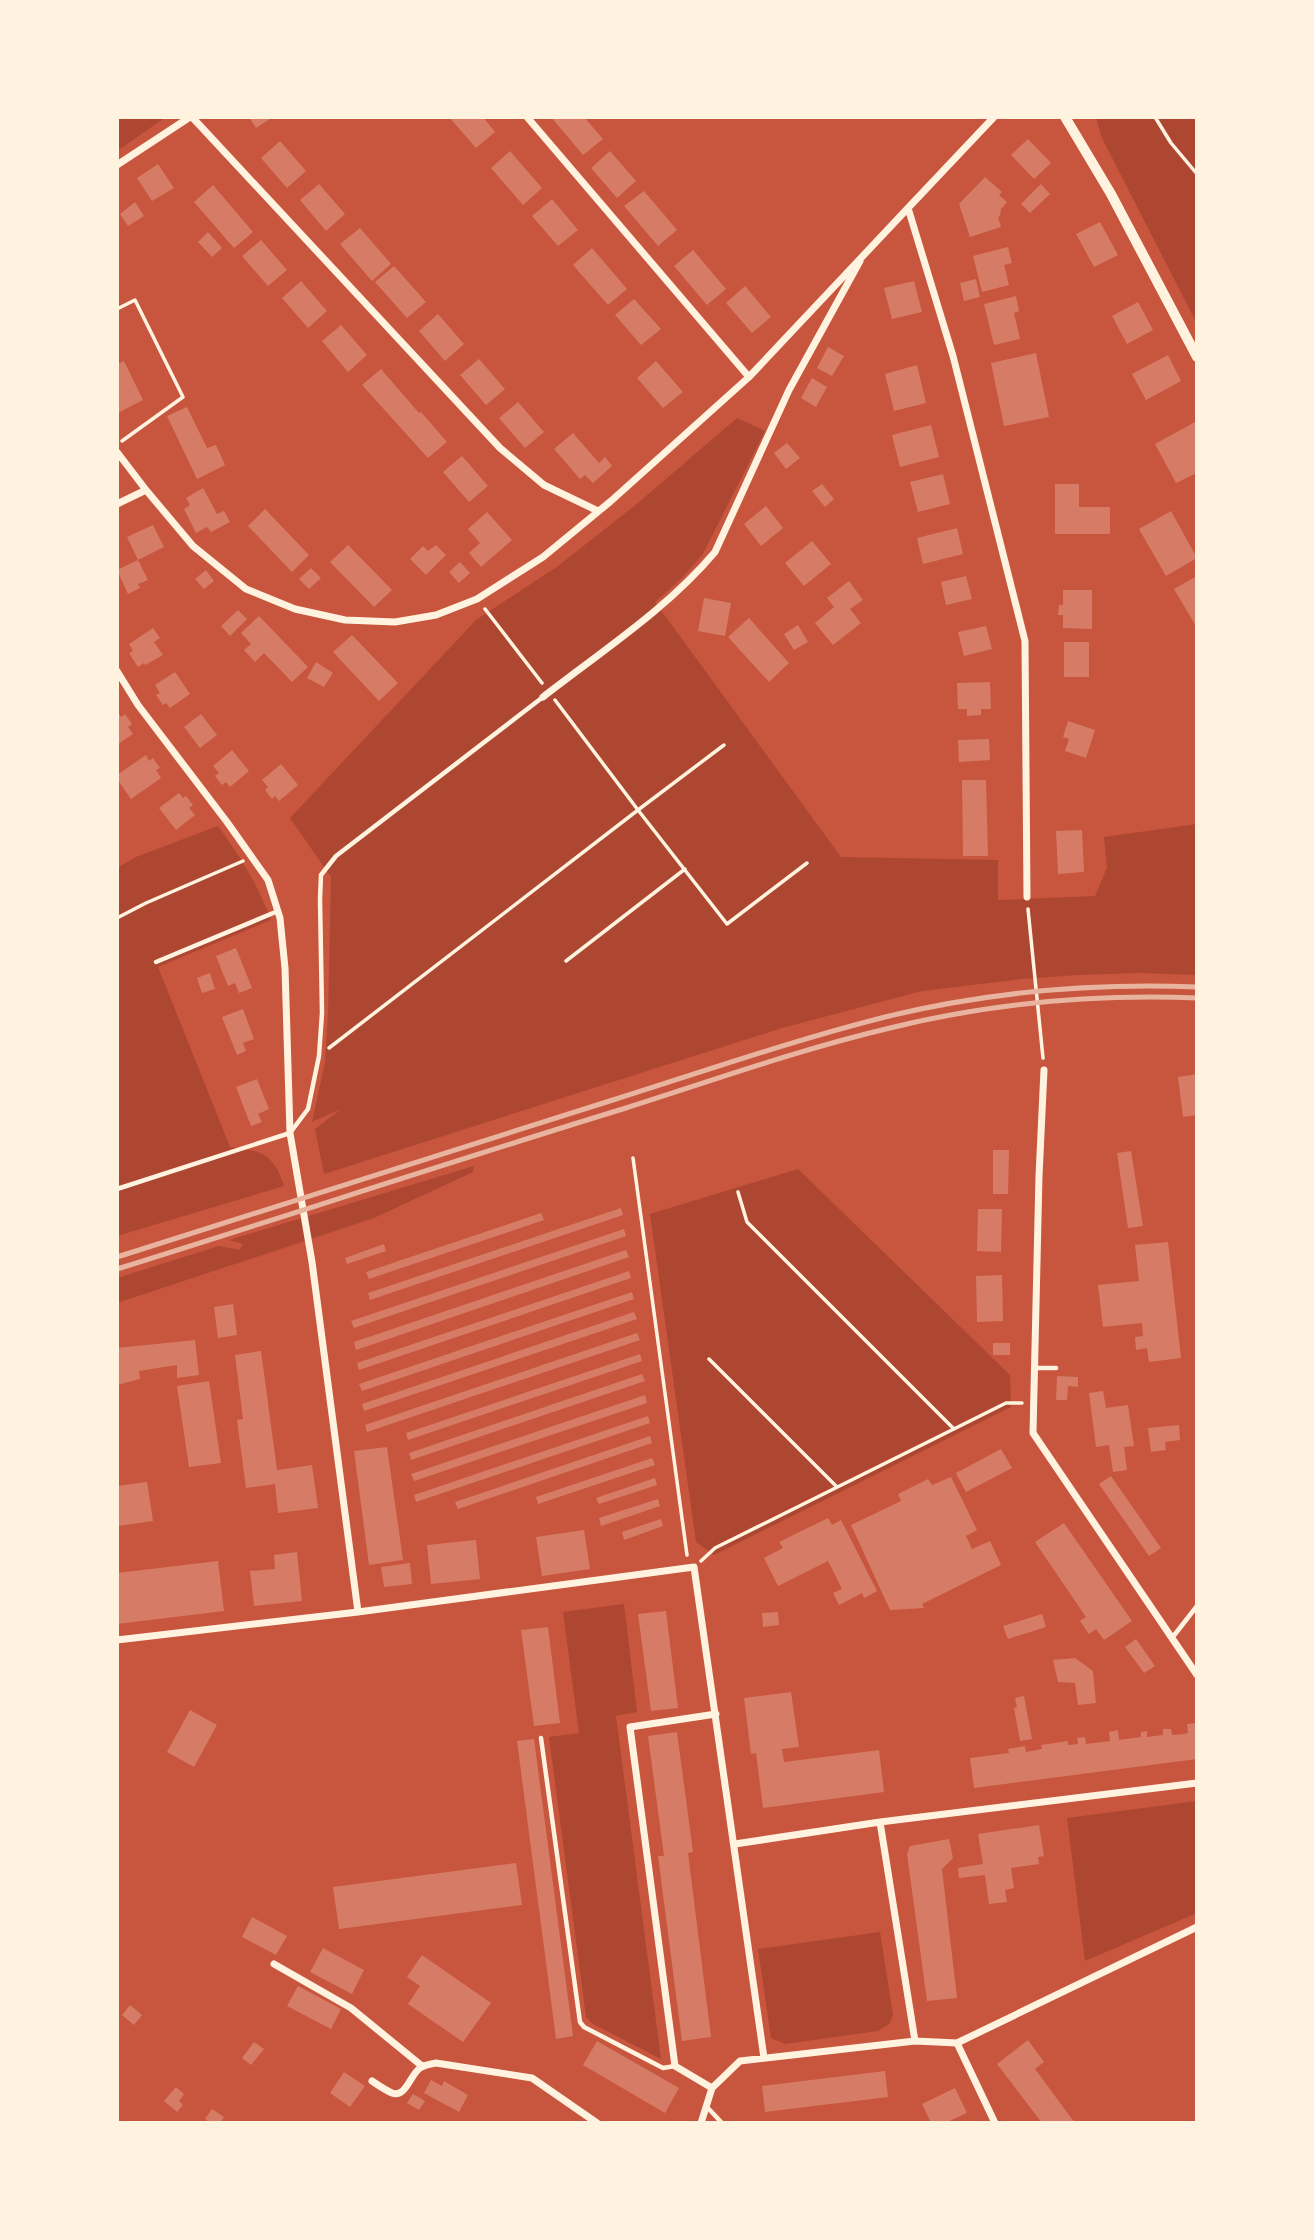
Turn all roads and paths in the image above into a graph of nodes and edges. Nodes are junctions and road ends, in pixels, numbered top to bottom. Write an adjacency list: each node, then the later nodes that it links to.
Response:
1 (191, 117): 6 (street); 17 (street)
2 (527, 117): 12 (street)
3 (994, 117): 8 (street)
4 (1065, 117): 11 (street)
5 (1154, 117): 7 (path)
6 (117, 165)
7 (1197, 174)
8 (908, 208): 9 (street); 26 (street)
9 (865, 251): 12 (street); 20 (street)
10 (117, 309): 13 (path)
11 (1197, 357)
12 (749, 377): 17 (street)
13 (117, 444)
14 (117, 452): 15 (street)
15 (146, 490): 16 (street); 18 (street)
16 (117, 504)
17 (598, 510): 18 (street)
18 (477, 599): 20 (path)
19 (117, 671): 23 (street)
20 (546, 694): 22 (path); 31 (lane)
21 (724, 745): 22 (path)
22 (638, 810): 25 (path); 31 (path)
23 (251, 858): 27 (street); 28 (path)
24 (807, 863): 25 (path)
25 (685, 869): 29 (path)
26 (1027, 897): 32 (path)
27 (278, 911): 30 (lane); 33 (street)
28 (117, 918)
29 (566, 961)
30 (156, 962)
31 (319, 1056): 33 (lane)
32 (1044, 1070): 38 (street)
33 (290, 1133): 35 (lane); 45 (street)
34 (633, 1157): 43 (path)
35 (117, 1189)
36 (738, 1192): 41 (path)
37 (709, 1359): 42 (path)
38 (1036, 1368): 39 (lane); 40 (street)
39 (1056, 1368)
40 (1034, 1403): 41 (path); 46 (street)
41 (954, 1429): 42 (path)
42 (837, 1487): 43 (path)
43 (692, 1567): 45 (street); 49 (street)
44 (1197, 1606): 46 (lane)
45 (358, 1612): 47 (street)
46 (1172, 1638): 48 (street)
47 (117, 1640)
48 (1197, 1675)
49 (716, 1714): 53 (street); 60 (street)
50 (541, 1738): 60 (lane)
51 (1197, 1783): 52 (street)
52 (880, 1822): 53 (street); 56 (street)
53 (735, 1844): 58 (street)
54 (1197, 1927): 57 (street)
55 (274, 1964): 59 (street)
56 (915, 2041): 57 (street); 58 (street)
57 (957, 2043): 67 (street)
58 (764, 2058): 62 (street)
59 (422, 2066): 61 (street); 64 (street)
60 (675, 2066): 62 (street)
61 (372, 2081)
62 (712, 2088): 63 (street)
63 (706, 2107): 65 (street); 66 (lane)
64 (597, 2123)
65 (701, 2123)
66 (722, 2123)
67 (995, 2123)

